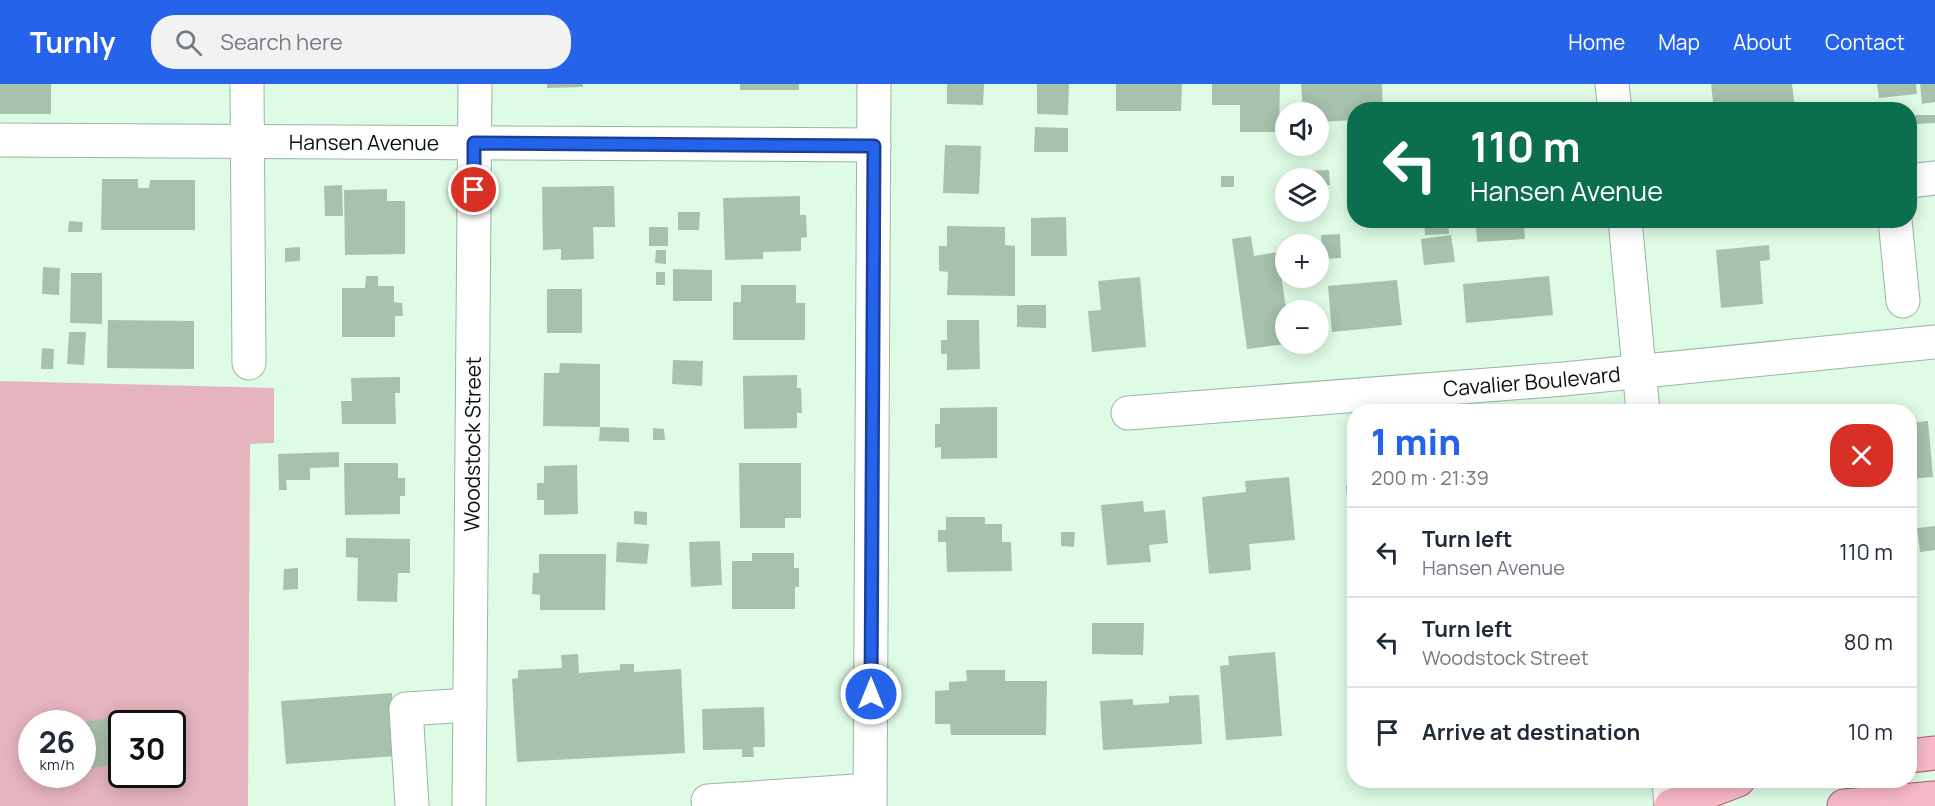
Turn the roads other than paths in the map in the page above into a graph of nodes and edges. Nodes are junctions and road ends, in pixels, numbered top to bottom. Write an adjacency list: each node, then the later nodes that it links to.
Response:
1 (247, 84): 7 (street)
2 (475, 84): 8 (street, Woodstock Street)
3 (874, 84): 9 (street)
4 (1612, 84): 5 (street)
5 (1614, 102)
6 (0, 140): 7 (street, Hansen Avenue)
7 (248, 141): 8 (street, Hansen Avenue); 16 (street)
8 (474, 143): 9 (street, Hansen Avenue); 20 (street, Woodstock Street)
9 (874, 146): 25 (street)
10 (1935, 178): 11 (street)
11 (1917, 180)
12 (1626, 228): 17 (street)
13 (1896, 228): 14 (street)
14 (1903, 301)
15 (1935, 342): 17 (street, Cavalier Boulevard)
16 (249, 363)
17 (1639, 371): 18 (street); 19 (street, Cavalier Boulevard)
18 (1641, 404)
19 (1128, 413)
20 (470, 705): 28 (street); 29 (street, Woodstock Street)
21 (1935, 753): 22 (main road)
22 (1917, 755)
23 (1670, 788): 31 (street)
24 (1718, 788): 31 (main road)
25 (870, 798): 27 (street)
26 (1935, 798): 32 (main road)
27 (708, 801)
28 (412, 806)
29 (469, 806)
30 (1665, 806): 31 (main road)
31 (1673, 806)
32 (1844, 806)

